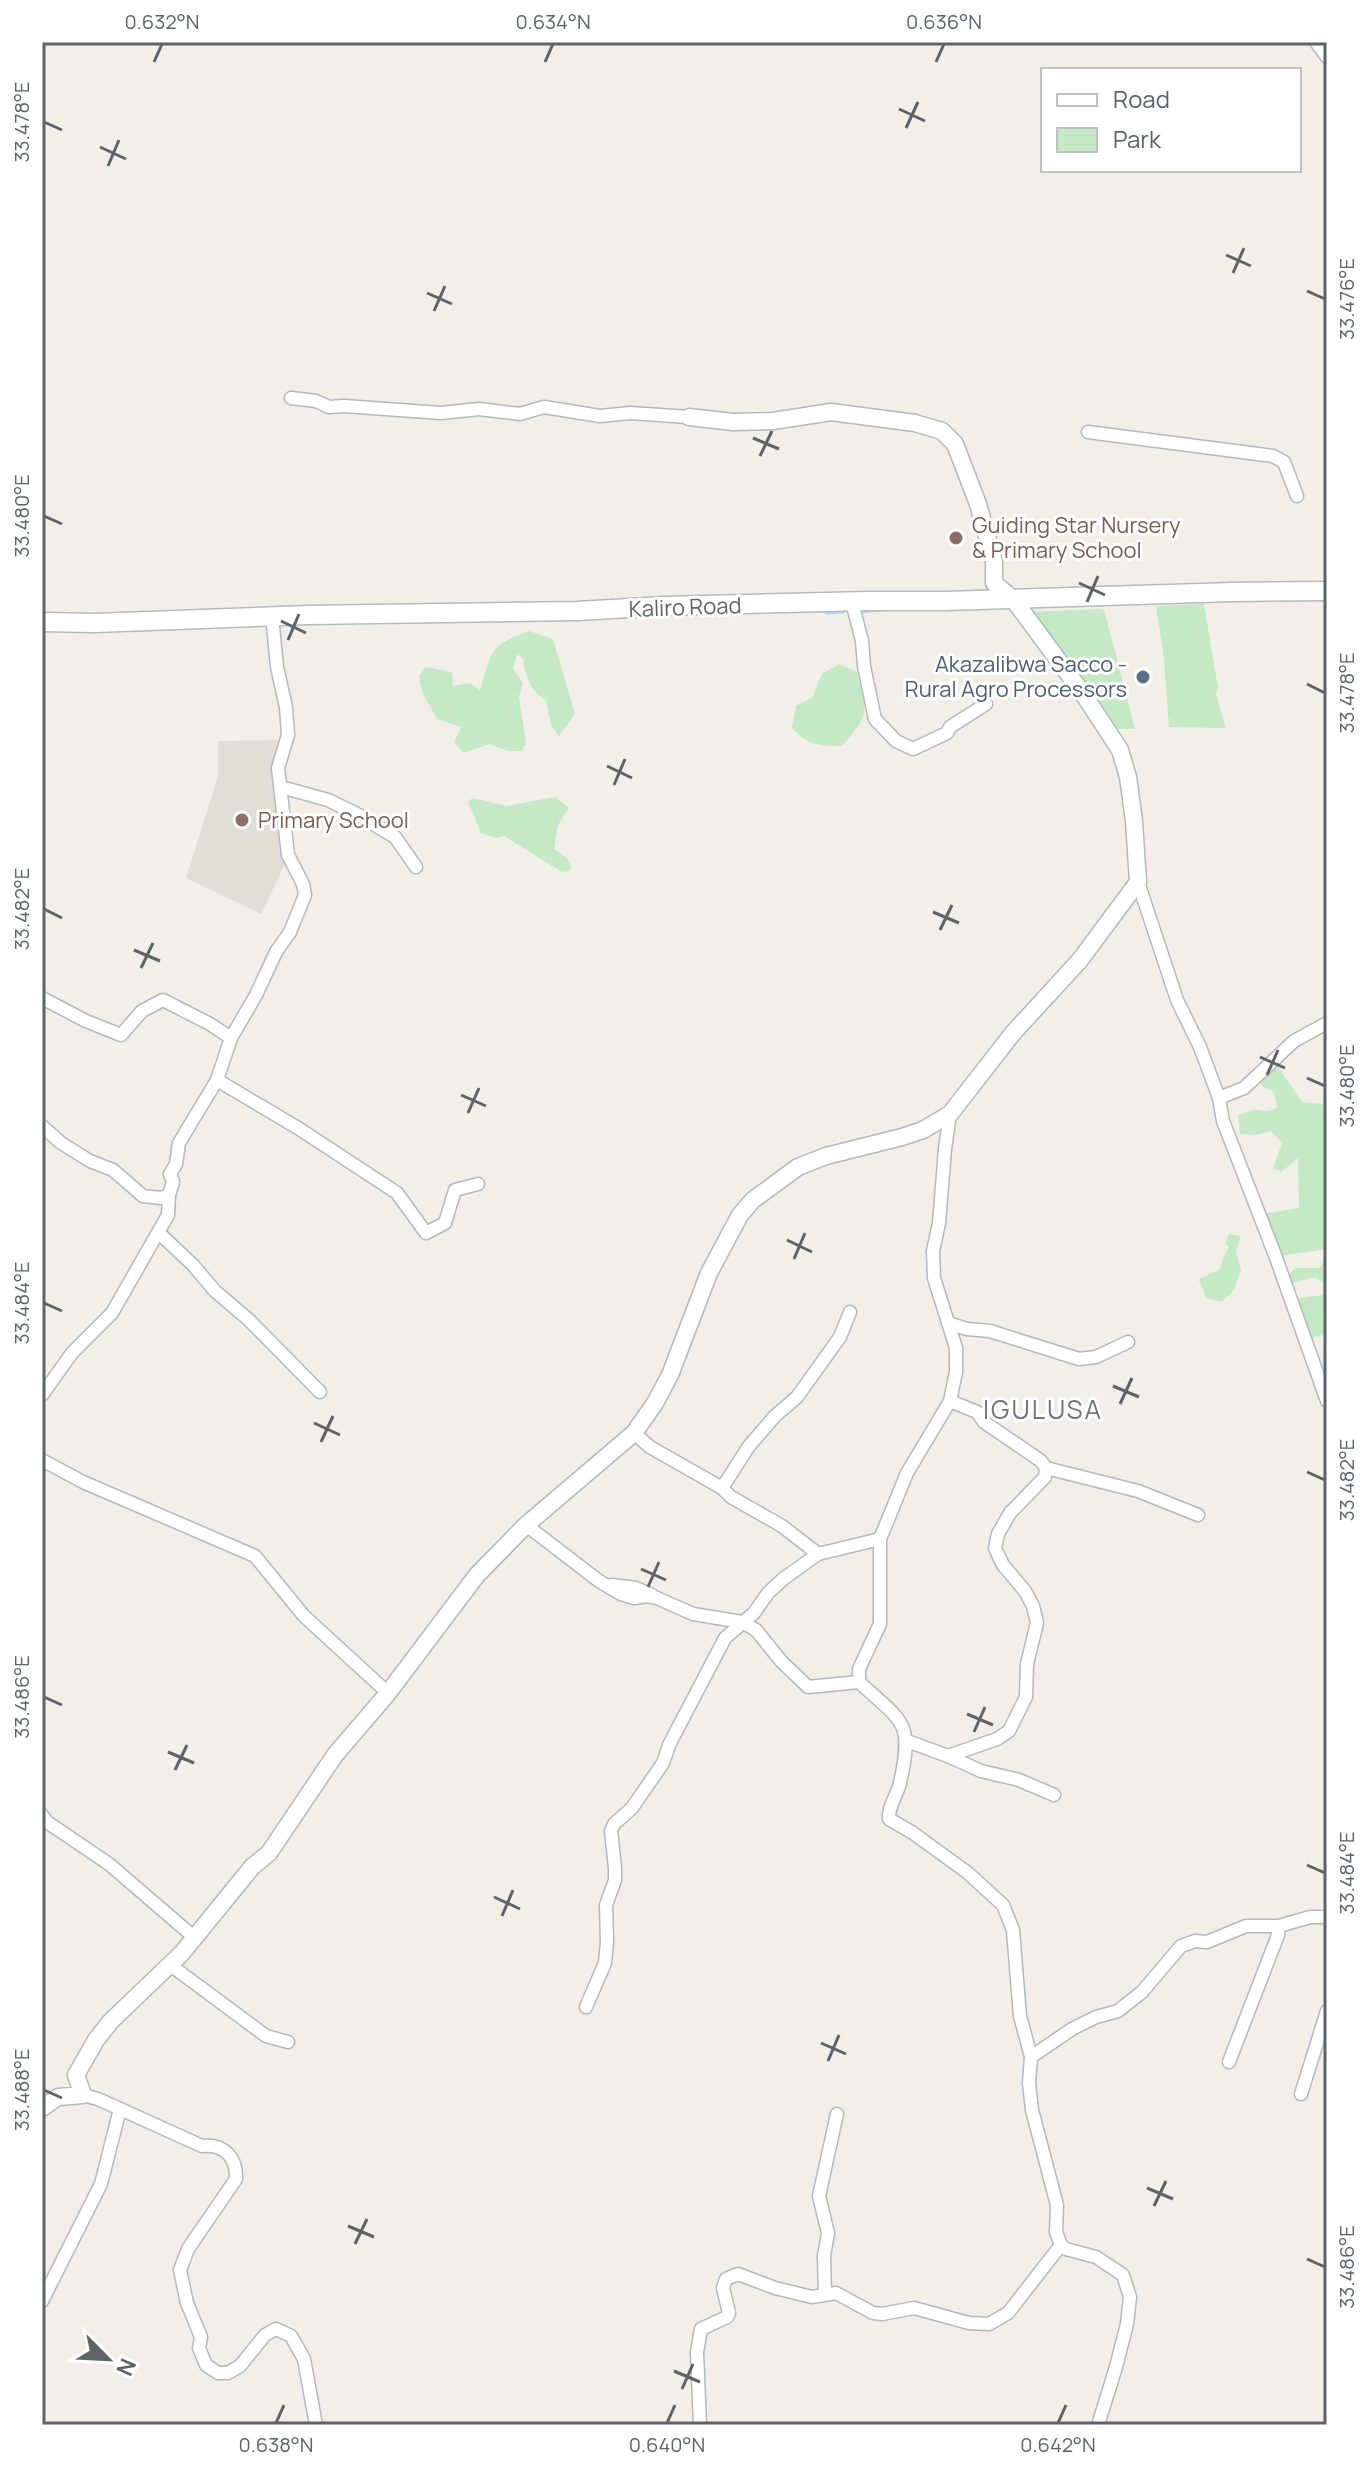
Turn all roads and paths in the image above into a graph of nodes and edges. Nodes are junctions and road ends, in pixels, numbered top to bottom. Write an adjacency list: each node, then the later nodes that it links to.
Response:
1 (1316, 42): 2 (street)
2 (1327, 57)
3 (291, 398): 4 (street)
4 (689, 417): 8 (street)
5 (1088, 432): 6 (street)
6 (1297, 496)
7 (1327, 591): 8 (main road, Kaliro Road)
8 (1013, 599): 9 (main road, Kaliro Road); 15 (street)
9 (852, 602): 10 (main road, Kaliro Road); 12 (street)
10 (272, 616): 11 (main road, Kaliro Road); 13 (street)
11 (42, 622)
12 (986, 704)
13 (281, 787): 14 (street); 18 (street)
14 (416, 867)
15 (1138, 882): 20 (street); 21 (street)
16 (42, 998): 18 (street)
17 (1327, 1023): 20 (street)
18 (231, 1038): 19 (street)
19 (217, 1080): 23 (street); 24 (street)
20 (1219, 1098): 32 (street)
21 (950, 1114): 27 (street); 33 (street)
22 (42, 1126): 24 (street)
23 (478, 1184)
24 (169, 1195): 25 (street)
25 (159, 1233): 29 (street); 30 (street)
26 (850, 1312): 36 (street)
27 (948, 1323): 28 (street); 31 (street)
28 (1128, 1342)
29 (320, 1392)
30 (42, 1395)
31 (950, 1401): 35 (street); 39 (street)
32 (1327, 1401)
33 (634, 1433): 36 (street); 38 (street)
34 (42, 1460): 43 (street)
35 (1046, 1468): 37 (street); 45 (street)
36 (722, 1488): 40 (street)
37 (1198, 1515)
38 (526, 1525): 41 (street); 43 (street)
39 (880, 1539): 40 (street); 42 (street)
40 (818, 1554): 41 (street)
41 (742, 1622): 42 (street); 52 (street)
42 (859, 1682): 44 (street)
43 (388, 1693): 50 (street)
44 (907, 1741): 45 (street); 55 (street)
45 (948, 1756): 46 (street)
46 (1054, 1795)
47 (42, 1815): 50 (street)
48 (1327, 1917): 49 (street)
49 (1279, 1926): 55 (street); 56 (street)
50 (195, 1938): 51 (street)
51 (169, 1964): 54 (street); 57 (street)
52 (586, 2007)
53 (1327, 2011): 58 (street)
54 (288, 2042)
55 (1031, 2057): 64 (street)
56 (1229, 2062)
57 (76, 2075): 59 (street); 60 (street)
58 (1301, 2094)
59 (83, 2095): 60 (street); 62 (street)
60 (58, 2097): 61 (street)
61 (42, 2108)
62 (120, 2109): 66 (street); 67 (street)
63 (837, 2114): 65 (street)
64 (1061, 2245): 65 (street); 69 (street)
65 (825, 2293): 68 (street)
66 (42, 2301)
67 (316, 2425)
68 (700, 2425)
69 (1098, 2425)

